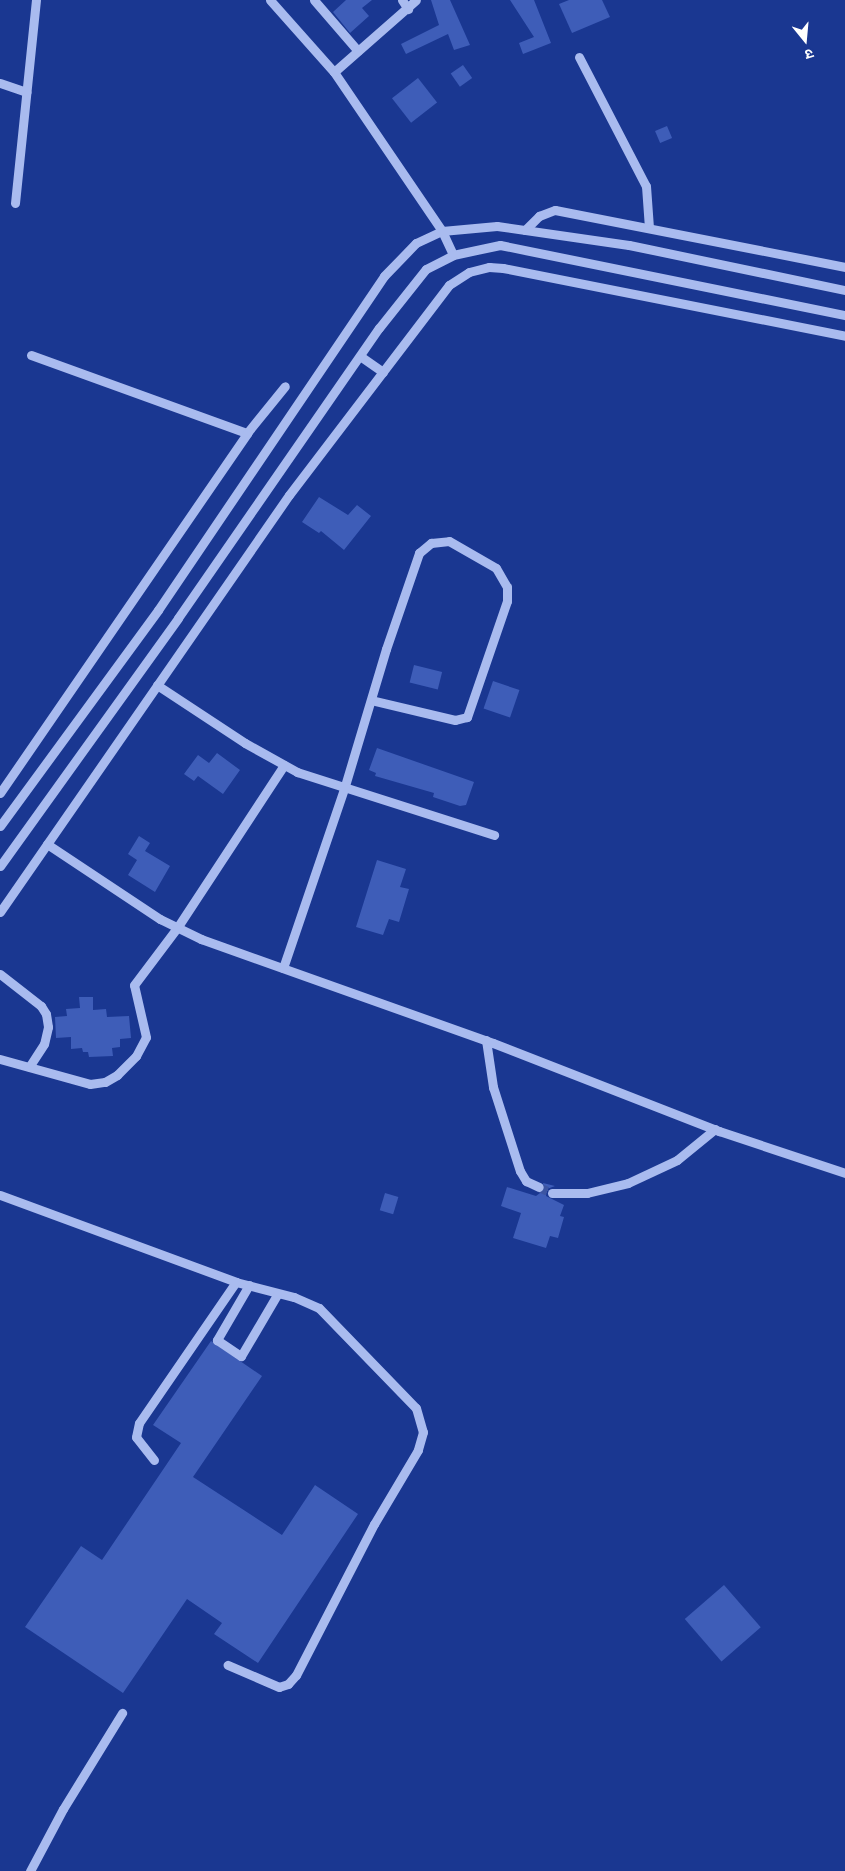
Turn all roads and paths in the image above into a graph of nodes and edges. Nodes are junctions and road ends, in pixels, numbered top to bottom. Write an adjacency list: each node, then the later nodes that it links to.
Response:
1 (36, 0): 11 (street)
2 (270, 0): 9 (street)
3 (314, 0): 7 (street)
4 (402, 0): 6 (street)
5 (416, 0): 6 (street)
6 (408, 9): 7 (street)
7 (358, 51): 9 (street)
8 (579, 57): 13 (street)
9 (334, 72): 15 (street)
10 (0, 83): 11 (street)
11 (26, 92): 12 (street)
12 (15, 203)
13 (649, 228): 14 (street); 17 (street)
14 (525, 230): 15 (street); 18 (street)
15 (442, 231): 16 (street); 31 (street)
16 (453, 255): 19 (street); 22 (street)
17 (845, 267)
18 (845, 290)
19 (845, 315)
20 (845, 336): 23 (street)
21 (31, 355): 25 (street)
22 (360, 356): 23 (street); 34 (street)
23 (383, 372): 26 (street)
24 (285, 386): 25 (street)
25 (247, 433): 30 (street)
26 (157, 685): 28 (street); 33 (street)
27 (371, 700): 27 (street); 29 (street)
28 (284, 765): 29 (street); 37 (street)
29 (344, 789): 32 (street); 38 (street)
30 (0, 793)
31 (0, 826)
32 (494, 835)
33 (47, 844): 36 (street); 37 (street)
34 (4, 852): 35 (street)
35 (0, 866)
36 (0, 912)
37 (176, 928): 38 (street); 42 (street)
38 (283, 968): 40 (street)
39 (0, 974): 42 (street)
40 (486, 1040): 43 (street); 45 (street)
41 (0, 1059): 42 (street)
42 (29, 1067)
43 (715, 1129): 44 (street); 46 (street)
44 (845, 1173)
45 (538, 1187)
46 (552, 1193)
47 (0, 1195): 48 (street)
48 (236, 1282): 49 (street); 51 (street)
49 (249, 1285): 50 (street); 50 (street)
50 (277, 1295): 52 (street)
51 (154, 1460)
52 (228, 1665)
53 (122, 1713): 54 (street)
54 (30, 1871)

